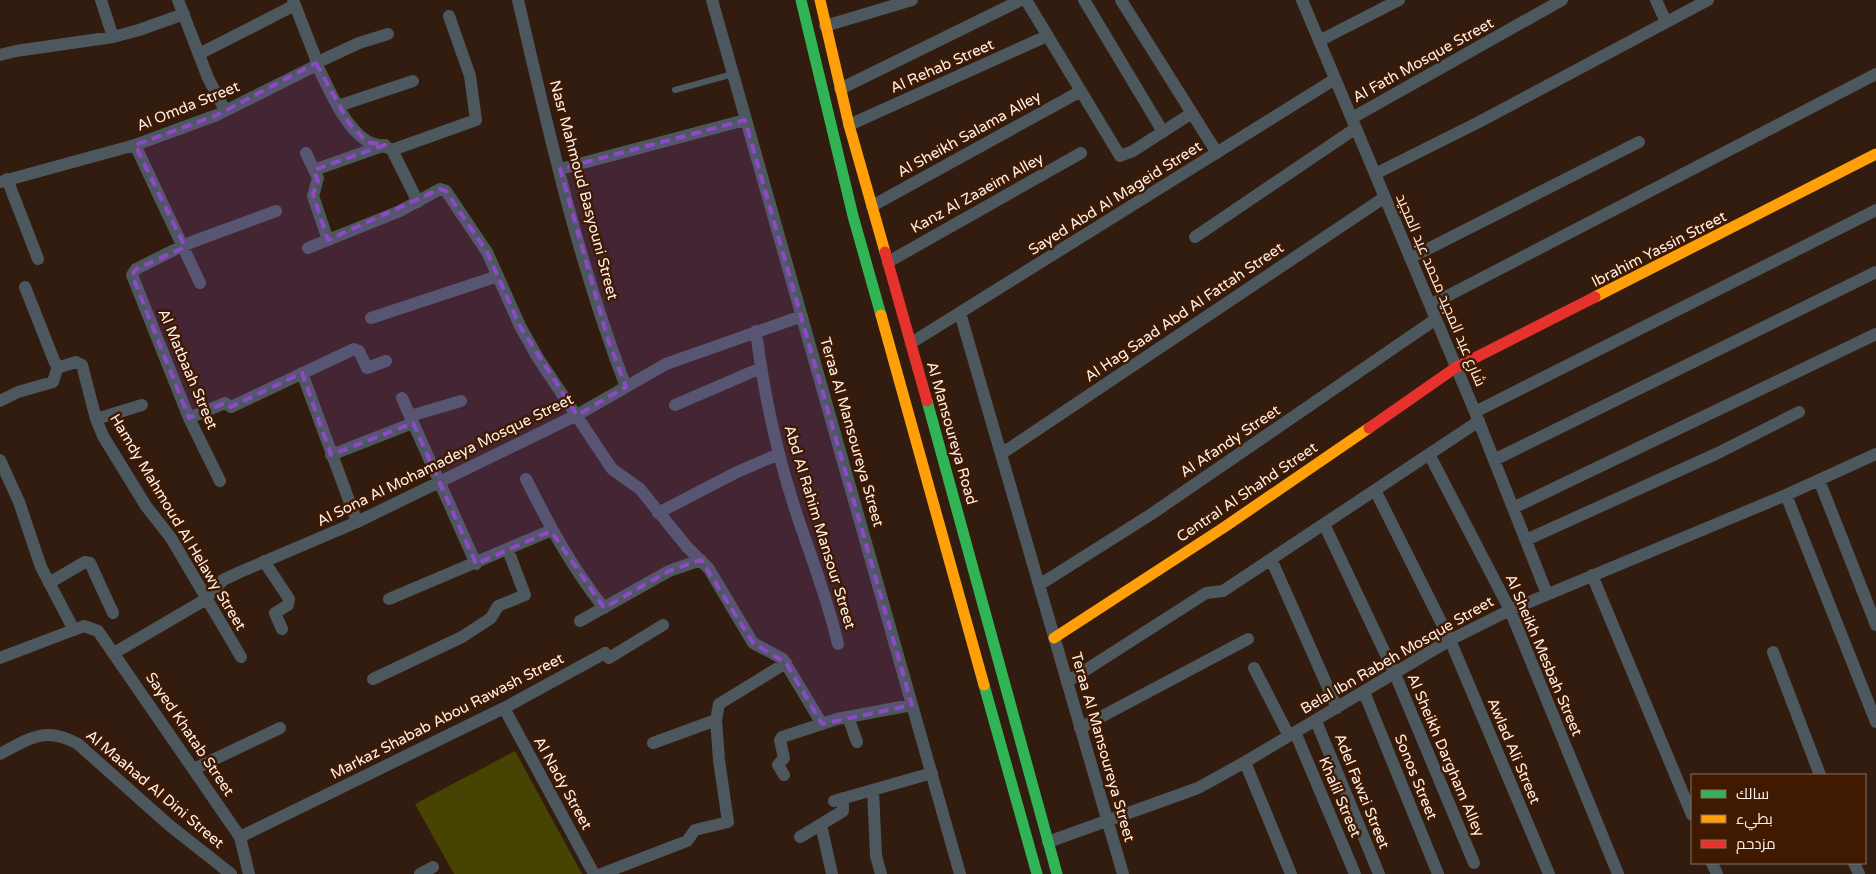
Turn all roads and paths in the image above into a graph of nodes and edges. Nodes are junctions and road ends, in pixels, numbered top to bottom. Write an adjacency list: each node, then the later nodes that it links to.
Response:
1 (101, 0): 23 (street)
2 (178, 0): 18 (street)
3 (518, 0): 50 (street, Nasr Mahmoud Basyouni Street)
4 (712, 0): 29 (street, Teraa Al Mansoureya Street)
5 (800, 0): 123 (main road)
6 (820, 0): 21 (main road, Al Mansoureya Road)
7 (912, 0): 21 (street)
8 (1021, 0): 33 (street)
9 (1026, 0): 24 (street)
10 (1084, 0): 42 (street)
11 (1121, 0): 38 (street)
12 (1302, 0): 25 (street, شارع عبد المجيد محمد عبد المجيد)
13 (1399, 0): 25 (street)
14 (1562, 0): 40 (street, Al Fath Mosque Street)
15 (1656, 0): 20 (street)
16 (1708, 0): 20 (street)
17 (294, 3): 26 (street); 28 (street)
18 (184, 14): 23 (street); 26 (street)
19 (449, 16): 45 (street)
20 (1666, 22): 52 (street)
21 (825, 26): 33 (main road, Al Mansoureya Road)
22 (388, 34): 28 (street, Al Omda Street)
23 (114, 36): 27 (street)
24 (1047, 36): 35 (street); 41 (street, Al Rehab Street)
25 (1319, 41): 31 (street, شارع عبد المجيد محمد عبد المجيد)
26 (199, 54): 37 (street)
27 (0, 56)
28 (316, 63): 36 (street); 37 (street, Al Omda Street)
29 (733, 74): 34 (lane); 39 (street, Teraa Al Mansoureya Street)
30 (1876, 74): 70 (street)
31 (1335, 79): 40 (street, شارع عبد المجيد محمد عبد المجيد); 47 (street, Sayed Abd Al Mageid Street)
32 (413, 81): 36 (street)
33 (840, 89): 41 (main road, Al Mansoureya Road)
34 (675, 90)
35 (1081, 91): 42 (street); 56 (street, Al Sheikh Salama Alley)
36 (338, 106): 45 (street)
37 (225, 110): 44 (street, Al Omda Street)
38 (1192, 113): 42 (street); 47 (street)
39 (746, 120): 50 (street); 72 (street, Teraa Al Mansoureya Street)
40 (1354, 123): 52 (street, شارع عبد المجيد محمد عبد المجيد); 59 (street, Al Fath Mosque Street)
41 (849, 125): 56 (main road, Al Mansoureya Road)
42 (1163, 132)
43 (1639, 142): 63 (street)
44 (134, 145): 53 (street, Al Omda Street); 61 (street)
45 (388, 148): 51 (street); 55 (street)
46 (1081, 153): 65 (street, Kanz Al Zaaeim Alley)
47 (1217, 153): 71 (street, Sayed Abd Al Mageid Street)
48 (306, 154): 51 (street)
49 (1876, 154): 81 (main road, Ibrahim Yassin Street)
50 (560, 169): 83 (street, Nasr Mahmoud Basyouni Street)
51 (314, 170): 60 (street)
52 (1375, 174): 54 (street, شارع عبد المجيد محمد عبد المجيد)
53 (4, 180): 64 (street)
54 (1385, 197): 63 (street, شارع عبد المجيد محمد عبد المجيد); 96 (street, Al Hag Saad Abd Al Fattah Street)
55 (418, 202): 60 (street); 67 (street)
56 (872, 206): 65 (main road, Al Mansoureya Road)
57 (1876, 210): 91 (street)
58 (276, 211): 61 (street)
59 (1195, 237)
60 (328, 240): 62 (street)
61 (184, 245): 68 (street); 92 (street, Al Matbaah Street)
62 (308, 248)
63 (1410, 258): 70 (street, شارع عبد المجيد محمد عبد المجيد)
64 (38, 259)
65 (888, 262): 77 (main road, Al Mansoureya Road)
66 (1876, 272): 101 (street)
67 (498, 276): 73 (street); 90 (street)
68 (200, 283)
69 (25, 287): 79 (street)
70 (1430, 305): 74 (street, شارع عبد المجيد محمد عبد المجيد)
71 (960, 313): 77 (street, Sayed Abd Al Mageid Street); 96 (street, Teraa Al Mansoureya Street)
72 (802, 316): 75 (street, Al Sona Al Mohamadeya Mosque Street); 149 (street, Teraa Al Mansoureya Street)
73 (371, 318)
74 (1436, 319): 81 (street, شارع عبد المجيد محمد عبد المجيد); 122 (street, Al Afandy Street)
75 (756, 332): 80 (street, Abd Al Rahim Mansour Street); 83 (street, Al Sona Al Mohamadeya Mosque Street)
76 (1876, 334): 108 (street)
77 (911, 343): 121 (main road, Al Mansoureya Road)
78 (386, 361): 82 (street)
79 (58, 366): 85 (street); 93 (street, Hamdy Mahmoud Al Helawy Street)
80 (761, 368): 88 (street); 95 (street, Abd Al Rahim Mansour Street)
81 (1455, 368): 91 (street, شارع عبد المجيد محمد عبد المجيد); 135 (main road, Central Al Shahd Street)
82 (302, 373): 92 (street); 99 (street)
83 (626, 387): 90 (street, Al Sona Al Mohamadeya Mosque Street)
84 (402, 398): 94 (street)
85 (0, 401)
86 (461, 401): 94 (street)
87 (142, 405): 93 (street)
88 (675, 405)
89 (1799, 412): 113 (street)
90 (577, 415): 105 (street, Al Sona Al Mohamadeya Mosque Street); 109 (street)
91 (1477, 417): 97 (street); 101 (street, شارع عبد المجيد محمد عبد المجيد)
92 (190, 418): 104 (street, Al Matbaah Street)
93 (96, 419): 125 (street, Hamdy Mahmoud Al Helawy Street)
94 (411, 420): 99 (street); 105 (street)
95 (779, 454): 109 (street); 138 (street, Abd Al Rahim Mansour Street)
96 (1001, 454): 122 (street, Teraa Al Mansoureya Street)
97 (1429, 454): 106 (street); 128 (street, Al Sheikh Mesbah Street)
98 (1876, 454): 103 (street, Belal Ibn Rabeh Mosque Street)
99 (331, 455): 110 (street)
100 (0, 460): 120 (street)
101 (1494, 460): 108 (street, شارع عبد المجيد محمد عبد المجيد)
102 (526, 479): 112 (street)
103 (1819, 480): 107 (street, Belal Ibn Rabeh Mosque Street); 132 (street)
104 (220, 481)
105 (439, 483): 110 (street, Al Sona Al Mohamadeya Mosque Street); 118 (street)
106 (1375, 490): 111 (street); 137 (street, Awlad Ali Street)
107 (1786, 495): 119 (street, Belal Ibn Rabeh Mosque Street); 155 (street)
108 (1513, 508): 113 (street, شارع عبد المجيد محمد عبد المجيد)
109 (658, 513): 116 (street)
110 (357, 522): 117 (street, Al Sona Al Mohamadeya Mosque Street)
111 (1324, 524): 115 (street); 145 (street, Al Sheikh Dargham Alley)
112 (552, 530): 114 (street); 127 (street)
113 (1526, 540): 124 (street, شارع عبد المجيد محمد عبد المجيد)
114 (508, 550): 118 (street); 146 (street)
115 (1271, 559): 147 (street); 151 (street)
116 (701, 560): 127 (street); 143 (street)
117 (264, 561): 125 (street, Al Sona Al Mohamadeya Mosque Street); 134 (street)
118 (476, 564): 126 (street)
119 (1592, 575): 124 (street, Belal Ibn Rabeh Mosque Street); 169 (street)
120 (49, 583): 129 (street); 133 (street)
121 (979, 583): 123 (main road); 174 (main road, Al Mansoureya Road)
122 (1039, 585): 135 (street, Teraa Al Mansoureya Street)
123 (957, 588): 185 (main road)
124 (1547, 594): 128 (street, Belal Ibn Rabeh Mosque Street)
125 (207, 597): 140 (street, Al Sona Al Mohamadeya Mosque Street); 141 (street, Hamdy Mahmoud Al Helawy Street)
126 (389, 599)
127 (604, 608): 130 (street)
128 (1510, 610): 137 (street, Belal Ibn Rabeh Mosque Street); 193 (street, Al Sheikh Mesbah Street)
129 (113, 613)
130 (580, 621)
131 (663, 625): 150 (street, Markaz Shabab Abou Rawash Street)
132 (1876, 625)
133 (79, 628): 140 (street, Sayed Khatab Street); 142 (street)
134 (282, 629)
135 (1054, 638): 147 (street, Teraa Al Mansoureya Street)
136 (1248, 639): 158 (street)
137 (1450, 640): 145 (street, Belal Ibn Rabeh Mosque Street); 192 (street, Awlad Ali Street)
138 (838, 644)
139 (1773, 652): 166 (street)
140 (114, 653): 164 (street, Sayed Khatab Street)
141 (241, 657)
142 (0, 658)
143 (786, 663): 153 (street); 156 (street)
144 (1254, 668): 159 (street, Khalil Street)
145 (1395, 674): 148 (street, Belal Ibn Rabeh Mosque Street); 175 (street, Al Sheikh Dargham Alley)
146 (373, 679)
147 (1067, 682): 158 (street, Teraa Al Mansoureya Street)
148 (1364, 692): 151 (street, Belal Ibn Rabeh Mosque Street); 191 (street, Sonos Street)
149 (912, 705): 152 (street); 165 (street, Teraa Al Mansoureya Street)
150 (504, 708): 172 (street, Markaz Shabab Abou Rawash Street); 180 (street, Al Nady Street)
151 (1337, 708): 154 (street, Belal Ibn Rabeh Mosque Street)
152 (848, 717): 156 (street); 160 (street)
153 (716, 720): 161 (street); 181 (street)
154 (1316, 720): 159 (street, Belal Ibn Rabeh Mosque Street); 190 (street, Adel Fawzi Street)
155 (1876, 722)
156 (822, 724): 167 (street)
157 (280, 728): 164 (street)
158 (1080, 728): 170 (street, Teraa Al Mansoureya Street)
159 (1292, 734): 163 (street, Belal Ibn Rabeh Mosque Street); 189 (street, Khalil Street)
160 (857, 742)
161 (653, 743)
162 (0, 754): 177 (street, Al Maahad Al Dini Street)
163 (1245, 762): 170 (street, Belal Ibn Rabeh Mosque Street); 188 (street)
164 (194, 769): 172 (street, Sayed Khatab Street)
165 (932, 773): 168 (street); 184 (street, Teraa Al Mansoureya Street)
166 (1820, 774)
167 (784, 775)
168 (873, 790): 171 (street); 183 (street)
169 (1691, 813)
170 (1107, 821): 174 (street, Belal Ibn Rabeh Mosque Street); 187 (street, Teraa Al Mansoureya Street)
171 (821, 825): 173 (street); 182 (street)
172 (240, 837): 178 (street, Sayed Khatab Street)
173 (800, 837)
174 (1048, 842): 186 (main road, Al Mansoureya Road)
175 (1474, 863)
176 (434, 867): 179 (street)
177 (231, 874)
178 (249, 874)
179 (420, 874)
180 (594, 874)
181 (601, 874)
182 (832, 874)
183 (882, 874)
184 (960, 874)
185 (1038, 874)
186 (1057, 874)
187 (1123, 874)
188 (1291, 874)
189 (1355, 874)
190 (1378, 874)
191 (1438, 874)
192 (1549, 874)
193 (1618, 874)

